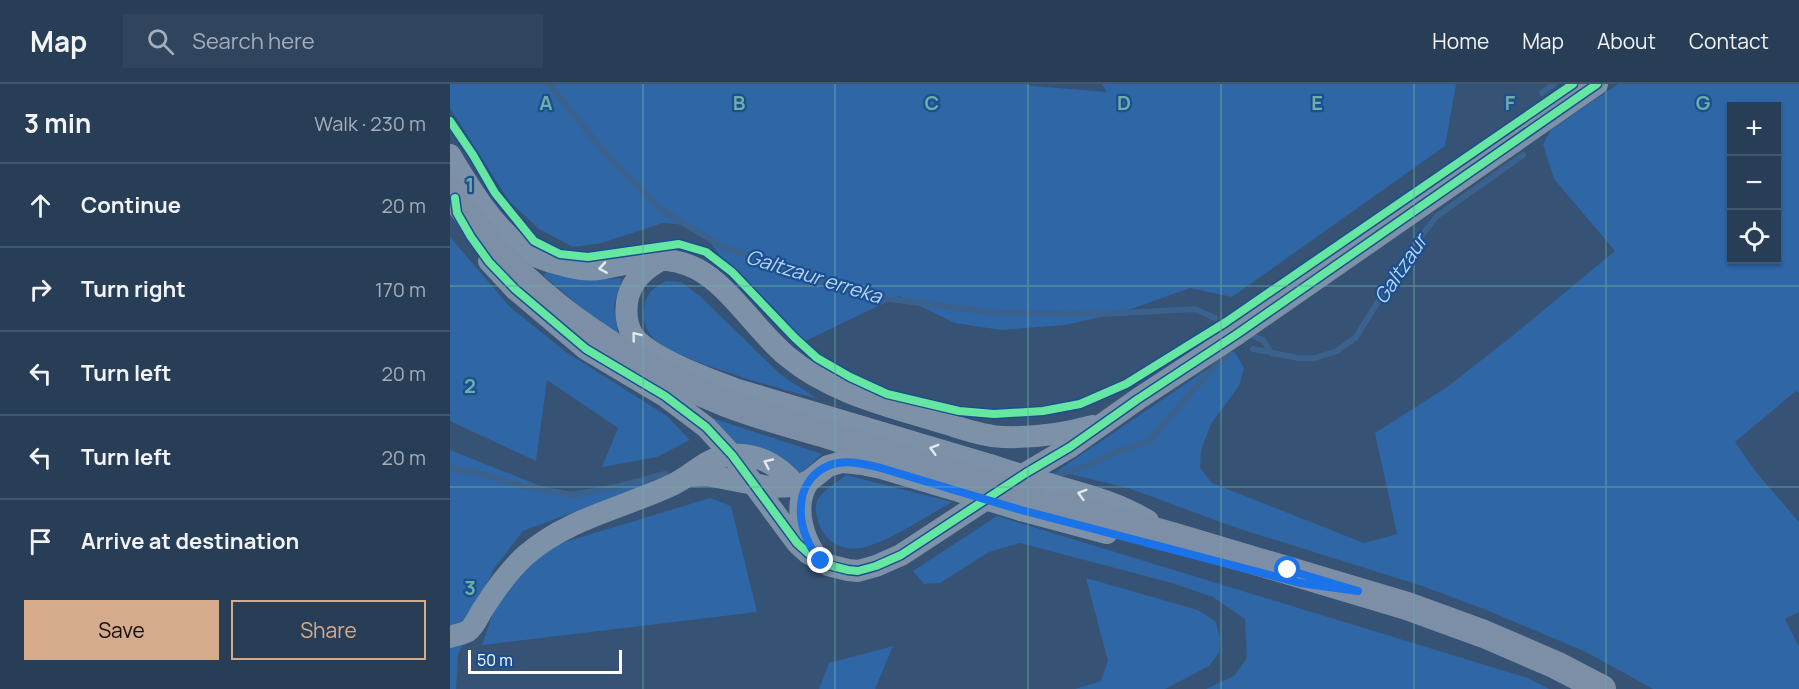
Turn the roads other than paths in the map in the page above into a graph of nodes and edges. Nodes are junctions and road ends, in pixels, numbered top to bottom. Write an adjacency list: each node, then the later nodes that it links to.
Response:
1 (1597, 84): 5 (street)
2 (450, 155): 4 (street, one-way to 2)
3 (453, 194): 8 (street); 14 (main road)
4 (661, 260): 6 (street); 14 (street, one-way to 4)
5 (1138, 399): 7 (street); 9 (street)
6 (940, 422): 9 (street); 10 (street)
7 (1107, 422): 9 (street); 17 (street)
8 (706, 427): 11 (street); 13 (street)
9 (1037, 432): 10 (street); 12 (street); 17 (street)
10 (1000, 437): 12 (street)
11 (732, 455): 13 (street); 15 (street); 16 (street, one-way to 11)
12 (1019, 467): 18 (street)
13 (693, 472): 15 (street); 21 (street)
14 (975, 479): 16 (street); 17 (main road, bridge)
15 (755, 485): 16 (street); 19 (street)
16 (802, 487): 19 (street)
17 (1038, 489): 18 (street); 20 (main road); 20 (street)
18 (1000, 491): 19 (street)
19 (821, 561)
20 (1358, 591): 22 (main road)
21 (450, 637)
22 (1602, 689)

